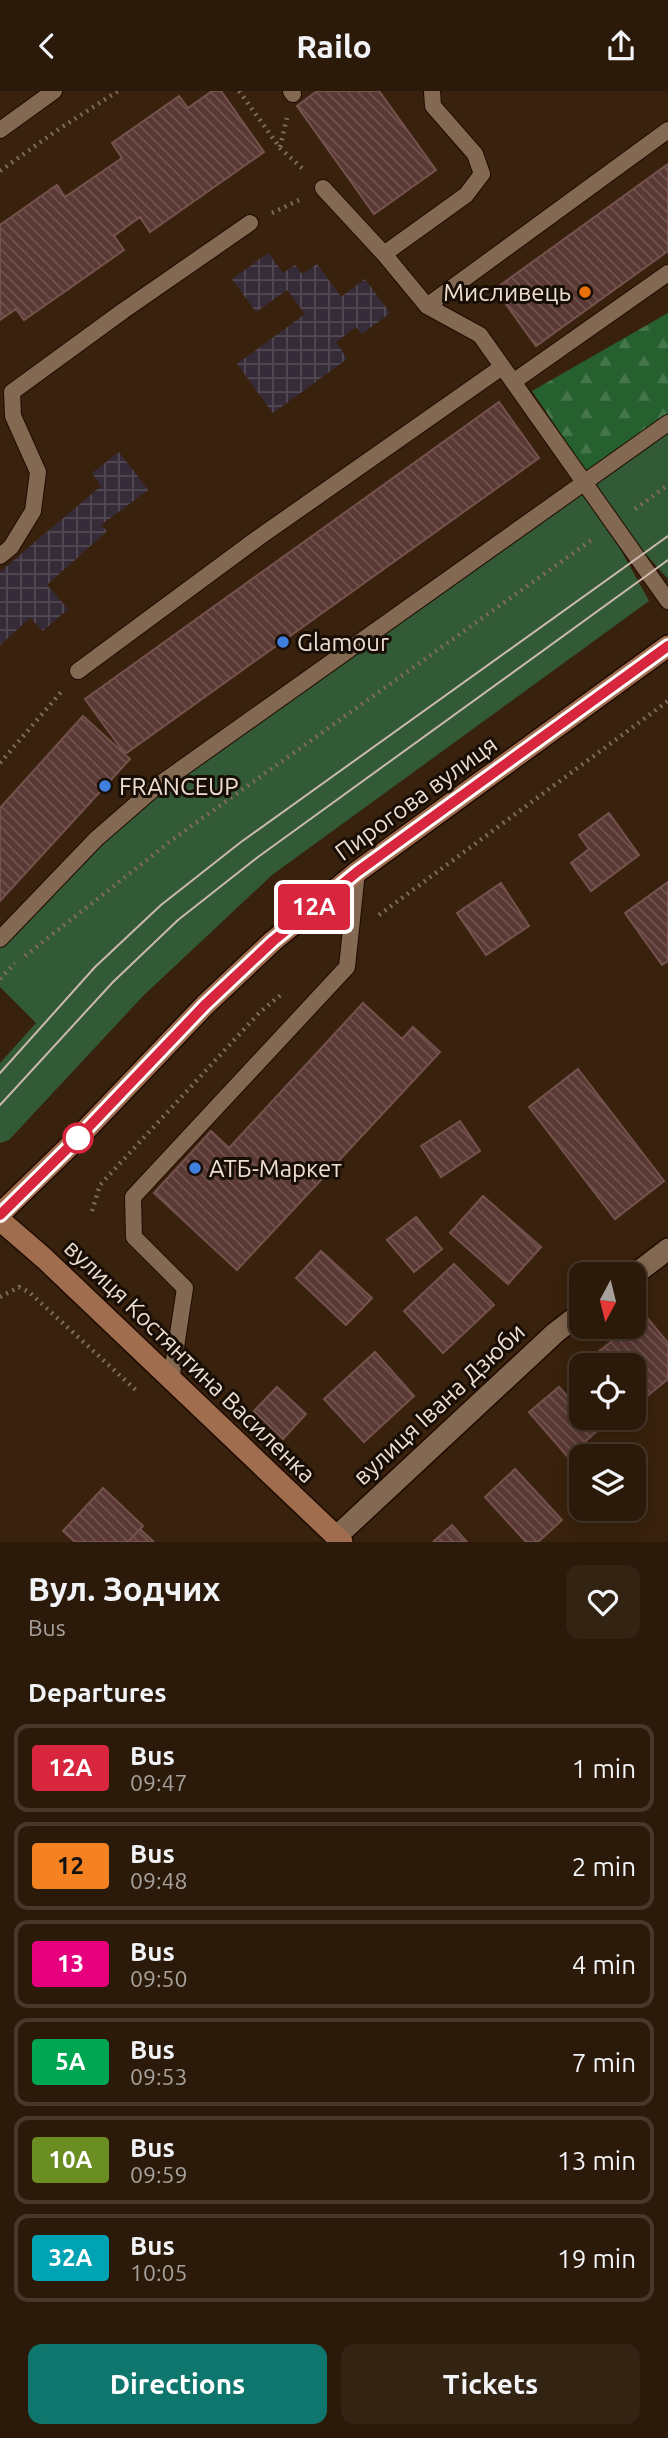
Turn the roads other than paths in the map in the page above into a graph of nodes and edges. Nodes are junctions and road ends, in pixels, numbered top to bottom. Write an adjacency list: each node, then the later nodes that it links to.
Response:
1 (54, 91): 3 (lane)
2 (432, 91): 7 (lane)
3 (0, 130)
4 (668, 130): 9 (lane)
5 (323, 188): 7 (lane)
6 (250, 223): 14 (lane)
7 (384, 254): 9 (lane)
8 (668, 273): 11 (lane)
9 (427, 306): 10 (lane)
10 (502, 367): 11 (lane); 17 (lane)
11 (513, 382): 13 (lane)
12 (668, 423): 13 (lane)
13 (584, 483): 15 (lane); 19 (lane)
14 (0, 556)
15 (668, 601)
16 (668, 646): 18 (main road, Пирогова вулиця)
17 (78, 671)
18 (357, 872): 20 (main road, Пирогова вулиця); 24 (lane)
19 (0, 939)
20 (0, 1217): 24 (main road, вулиця Костянтина Василенка)
21 (668, 1249): 22 (street)
22 (646, 1266)
23 (569, 1322): 25 (street, вулиця Івана Дзюби)
24 (172, 1380): 25 (main road, вулиця Костянтина Василенка)
25 (339, 1539)

